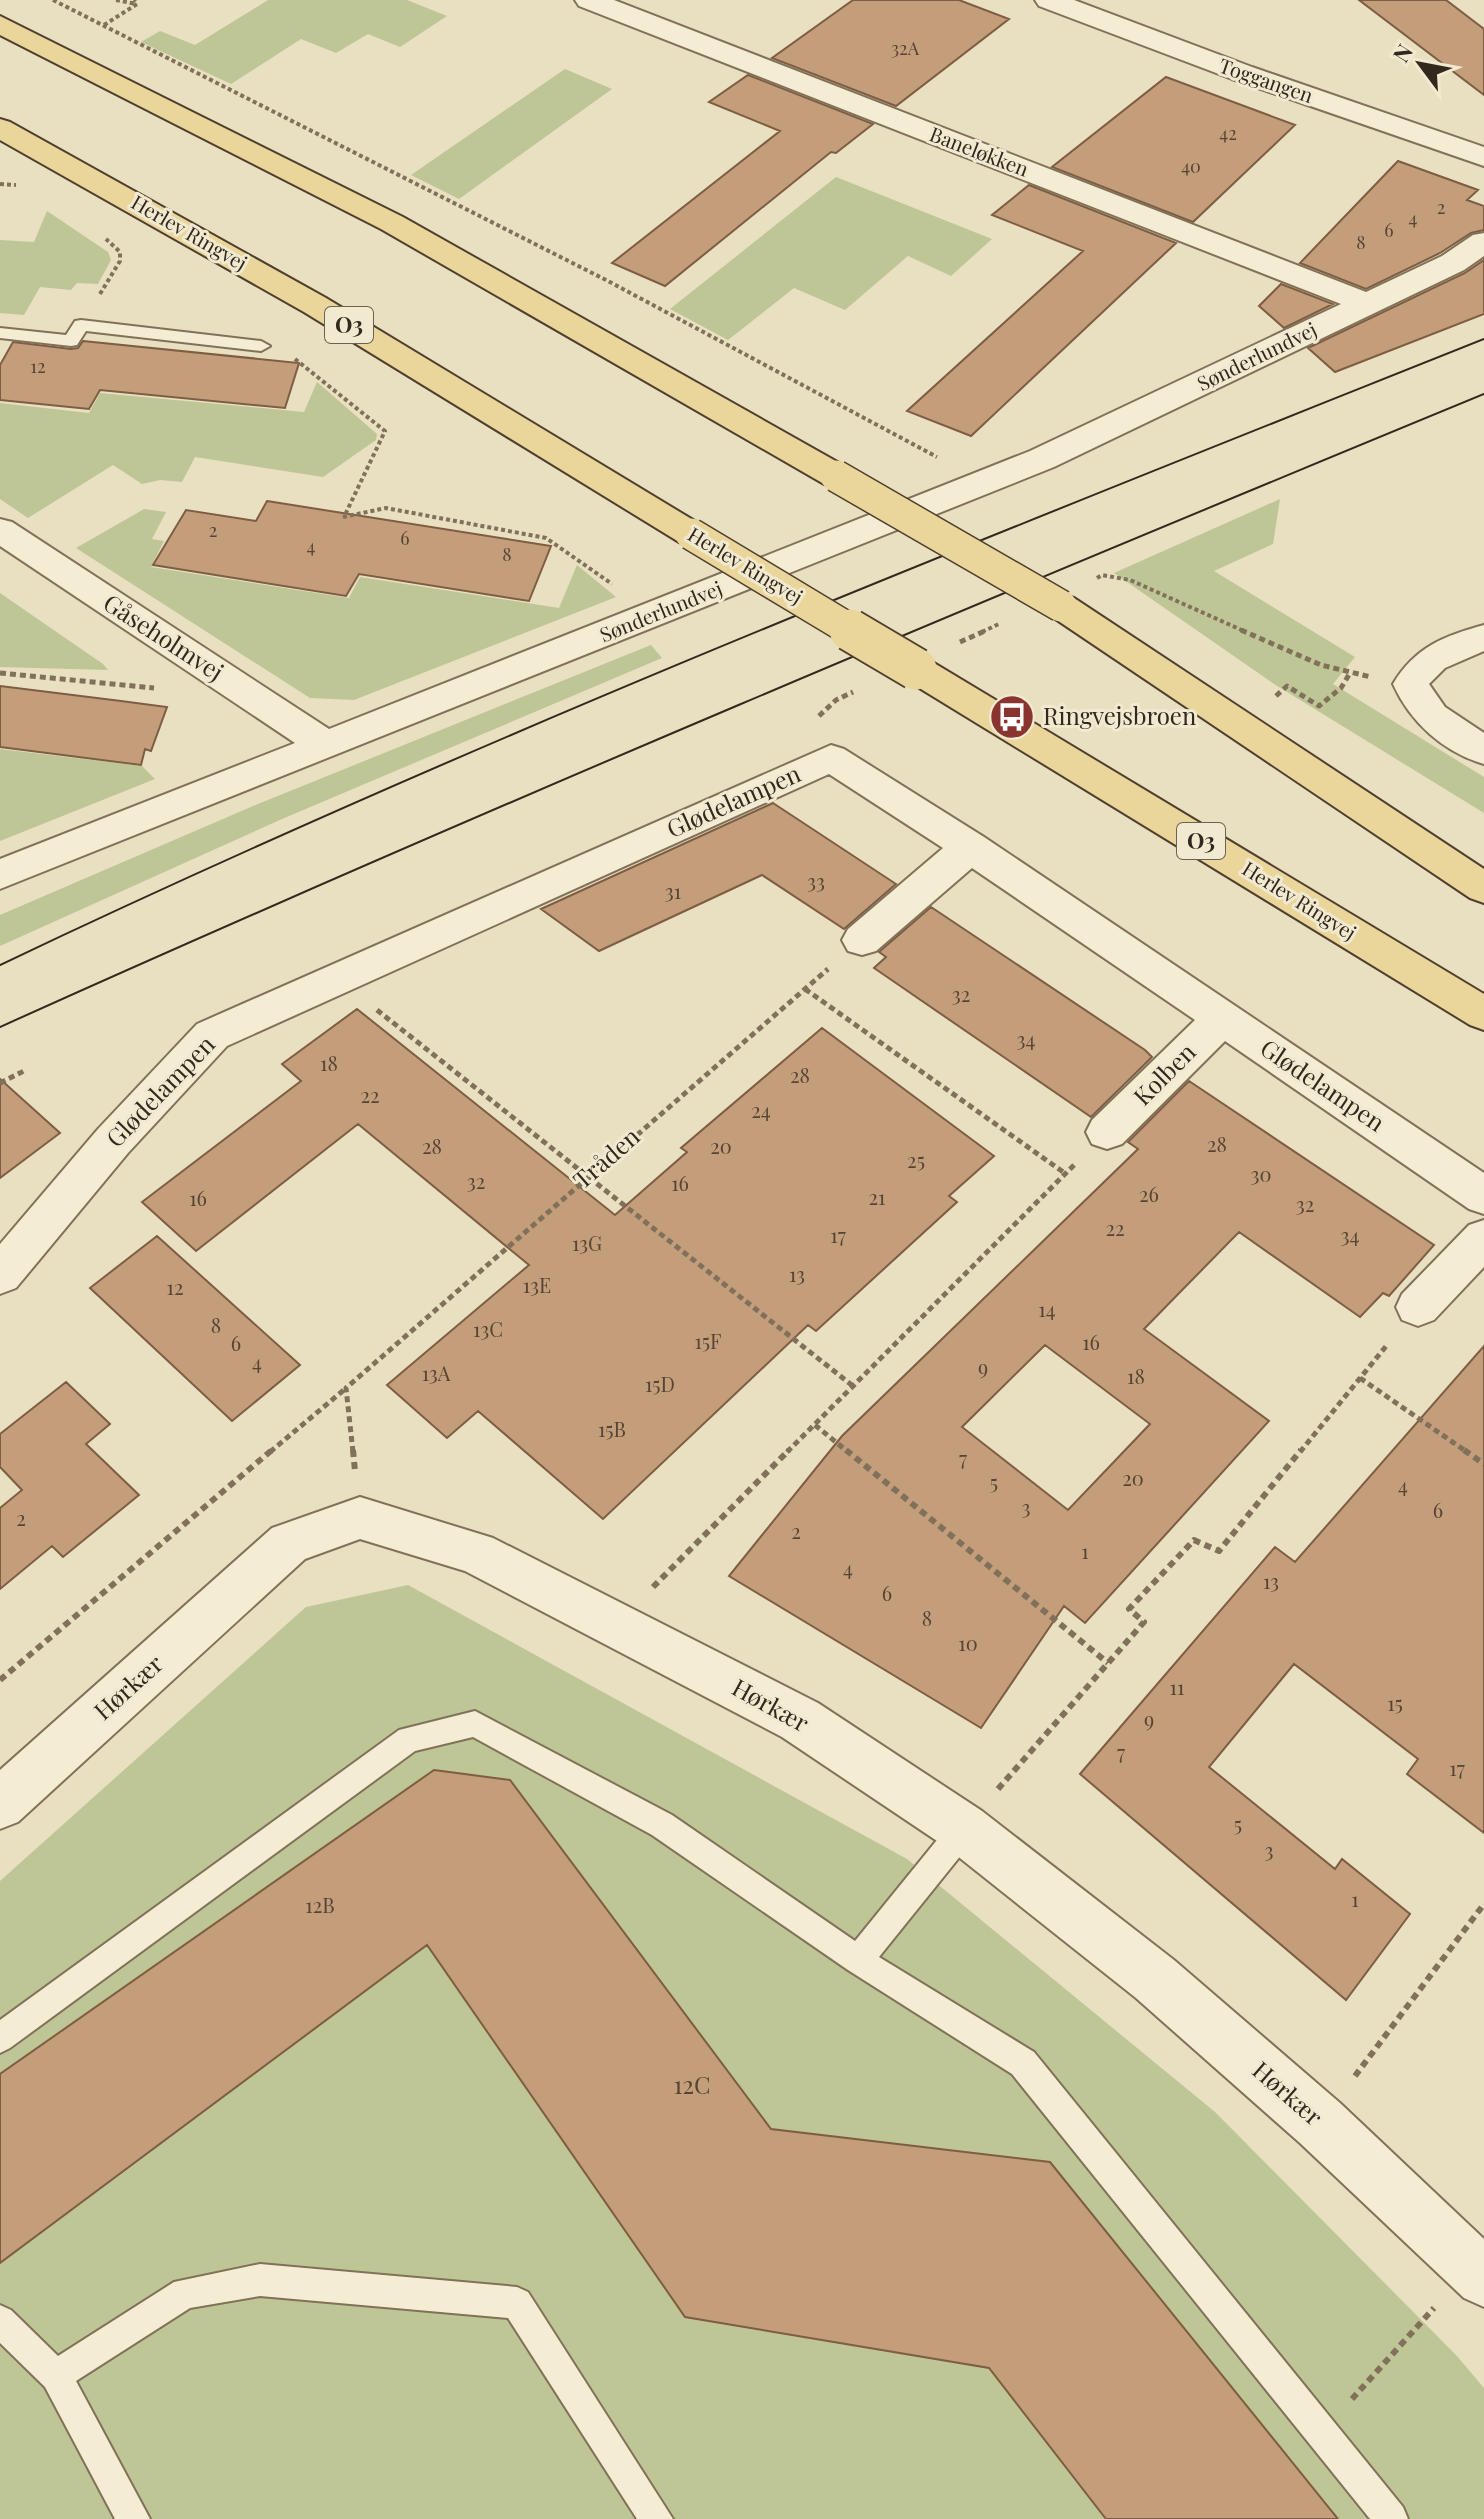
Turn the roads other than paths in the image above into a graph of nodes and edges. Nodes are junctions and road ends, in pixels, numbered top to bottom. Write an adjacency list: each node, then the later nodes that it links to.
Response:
1 (589, 0): 7 (street, Baneløkken)
2 (1049, 0): 5 (street, Toggangen)
3 (2, 26): 16 (main road, bridge)
4 (0, 128): 18 (main road, Herlev Ringvej / O3, bridge)
5 (1484, 157)
6 (1484, 242): 7 (street, Sønderlundvej)
7 (1368, 304): 12 (street, Sønderlundvej)
8 (0, 333): 9 (lane)
9 (261, 346)
10 (0, 530): 12 (street, Gåseholmvej)
11 (1484, 637): 13 (street)
12 (326, 745): 15 (street, Sønderlundvej)
13 (1484, 751)
14 (970, 847): 17 (street); 19 (street, Glødelampen); 23 (street, Glødelampen)
15 (0, 875)
16 (1484, 888)
17 (862, 940)
18 (1484, 1014)
19 (1222, 1019): 20 (street, Kolben); 21 (street, Glødelampen)
20 (1107, 1132)
21 (1484, 1196)
22 (1484, 1238): 24 (street)
23 (0, 1275)
24 (1418, 1307)
25 (0, 1804): 26 (street, Hørkær)
26 (964, 1829): 27 (lane); 29 (street, Hørkær)
27 (858, 1960): 28 (lane); 34 (lane)
28 (0, 2038)
29 (1478, 2272)
30 (0, 2321): 31 (lane)
31 (56, 2376): 32 (lane); 33 (lane)
32 (133, 2519)
33 (656, 2519)
34 (1391, 2519)

